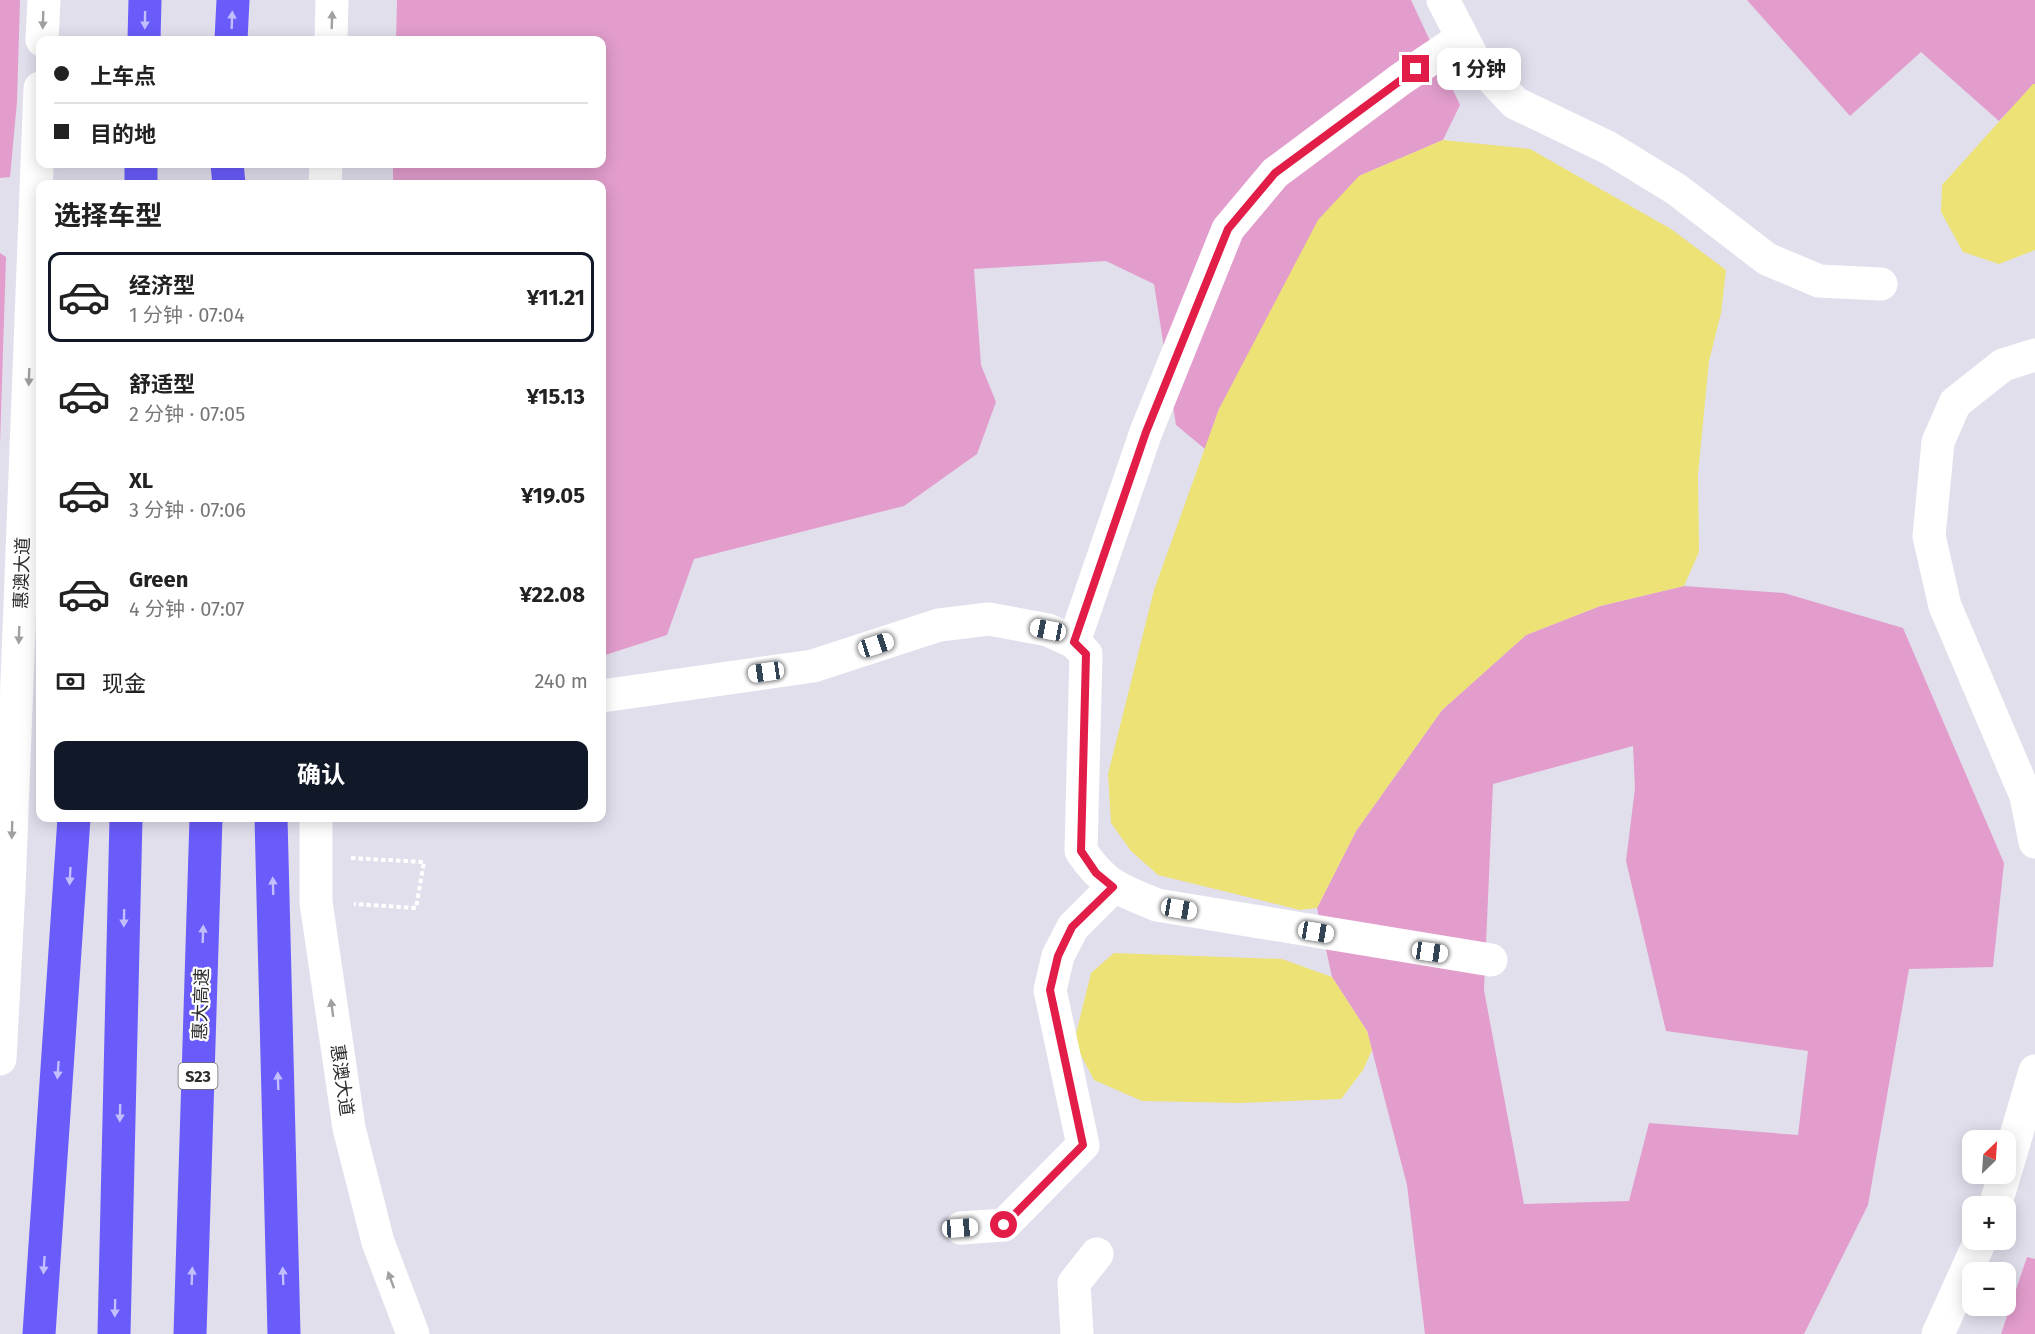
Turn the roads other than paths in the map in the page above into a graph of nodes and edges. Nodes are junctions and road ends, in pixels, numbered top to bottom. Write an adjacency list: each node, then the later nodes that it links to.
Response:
1 (44, 0): 6 (street, one-way to 6)
2 (145, 0): 7 (highway, one-way to 7)
3 (233, 0): 8 (highway, one-way to 3)
4 (332, 0): 9 (street, one-way to 4)
5 (1443, 0): 10 (street)
6 (42, 36)
7 (144, 36)
8 (231, 36)
9 (331, 36)
10 (1462, 38): 12 (street); 14 (street)
11 (36, 191): 24 (street, 惠澳大道, one-way to 24)
12 (1881, 284)
13 (2035, 356): 21 (street)
14 (1074, 642): 15 (street); 22 (street)
15 (606, 695)
16 (74, 822): 30 (highway, one-way to 30)
17 (126, 822): 31 (highway, one-way to 31)
18 (206, 822): 32 (highway, 惠大高速 / S23, one-way to 18)
19 (271, 822): 33 (highway, one-way to 19)
20 (316, 822): 34 (street, 惠澳大道, one-way to 20)
21 (2035, 842)
22 (1113, 887): 23 (street); 27 (street)
23 (1491, 960)
24 (0, 1059)
25 (2035, 1071): 26 (street)
26 (2016, 1135)
27 (960, 1228)
28 (1975, 1250): 36 (street)
29 (1097, 1254): 35 (street)
30 (39, 1334)
31 (114, 1334)
32 (190, 1334)
33 (284, 1334)
34 (413, 1334)
35 (1077, 1334)
36 (1938, 1334)

